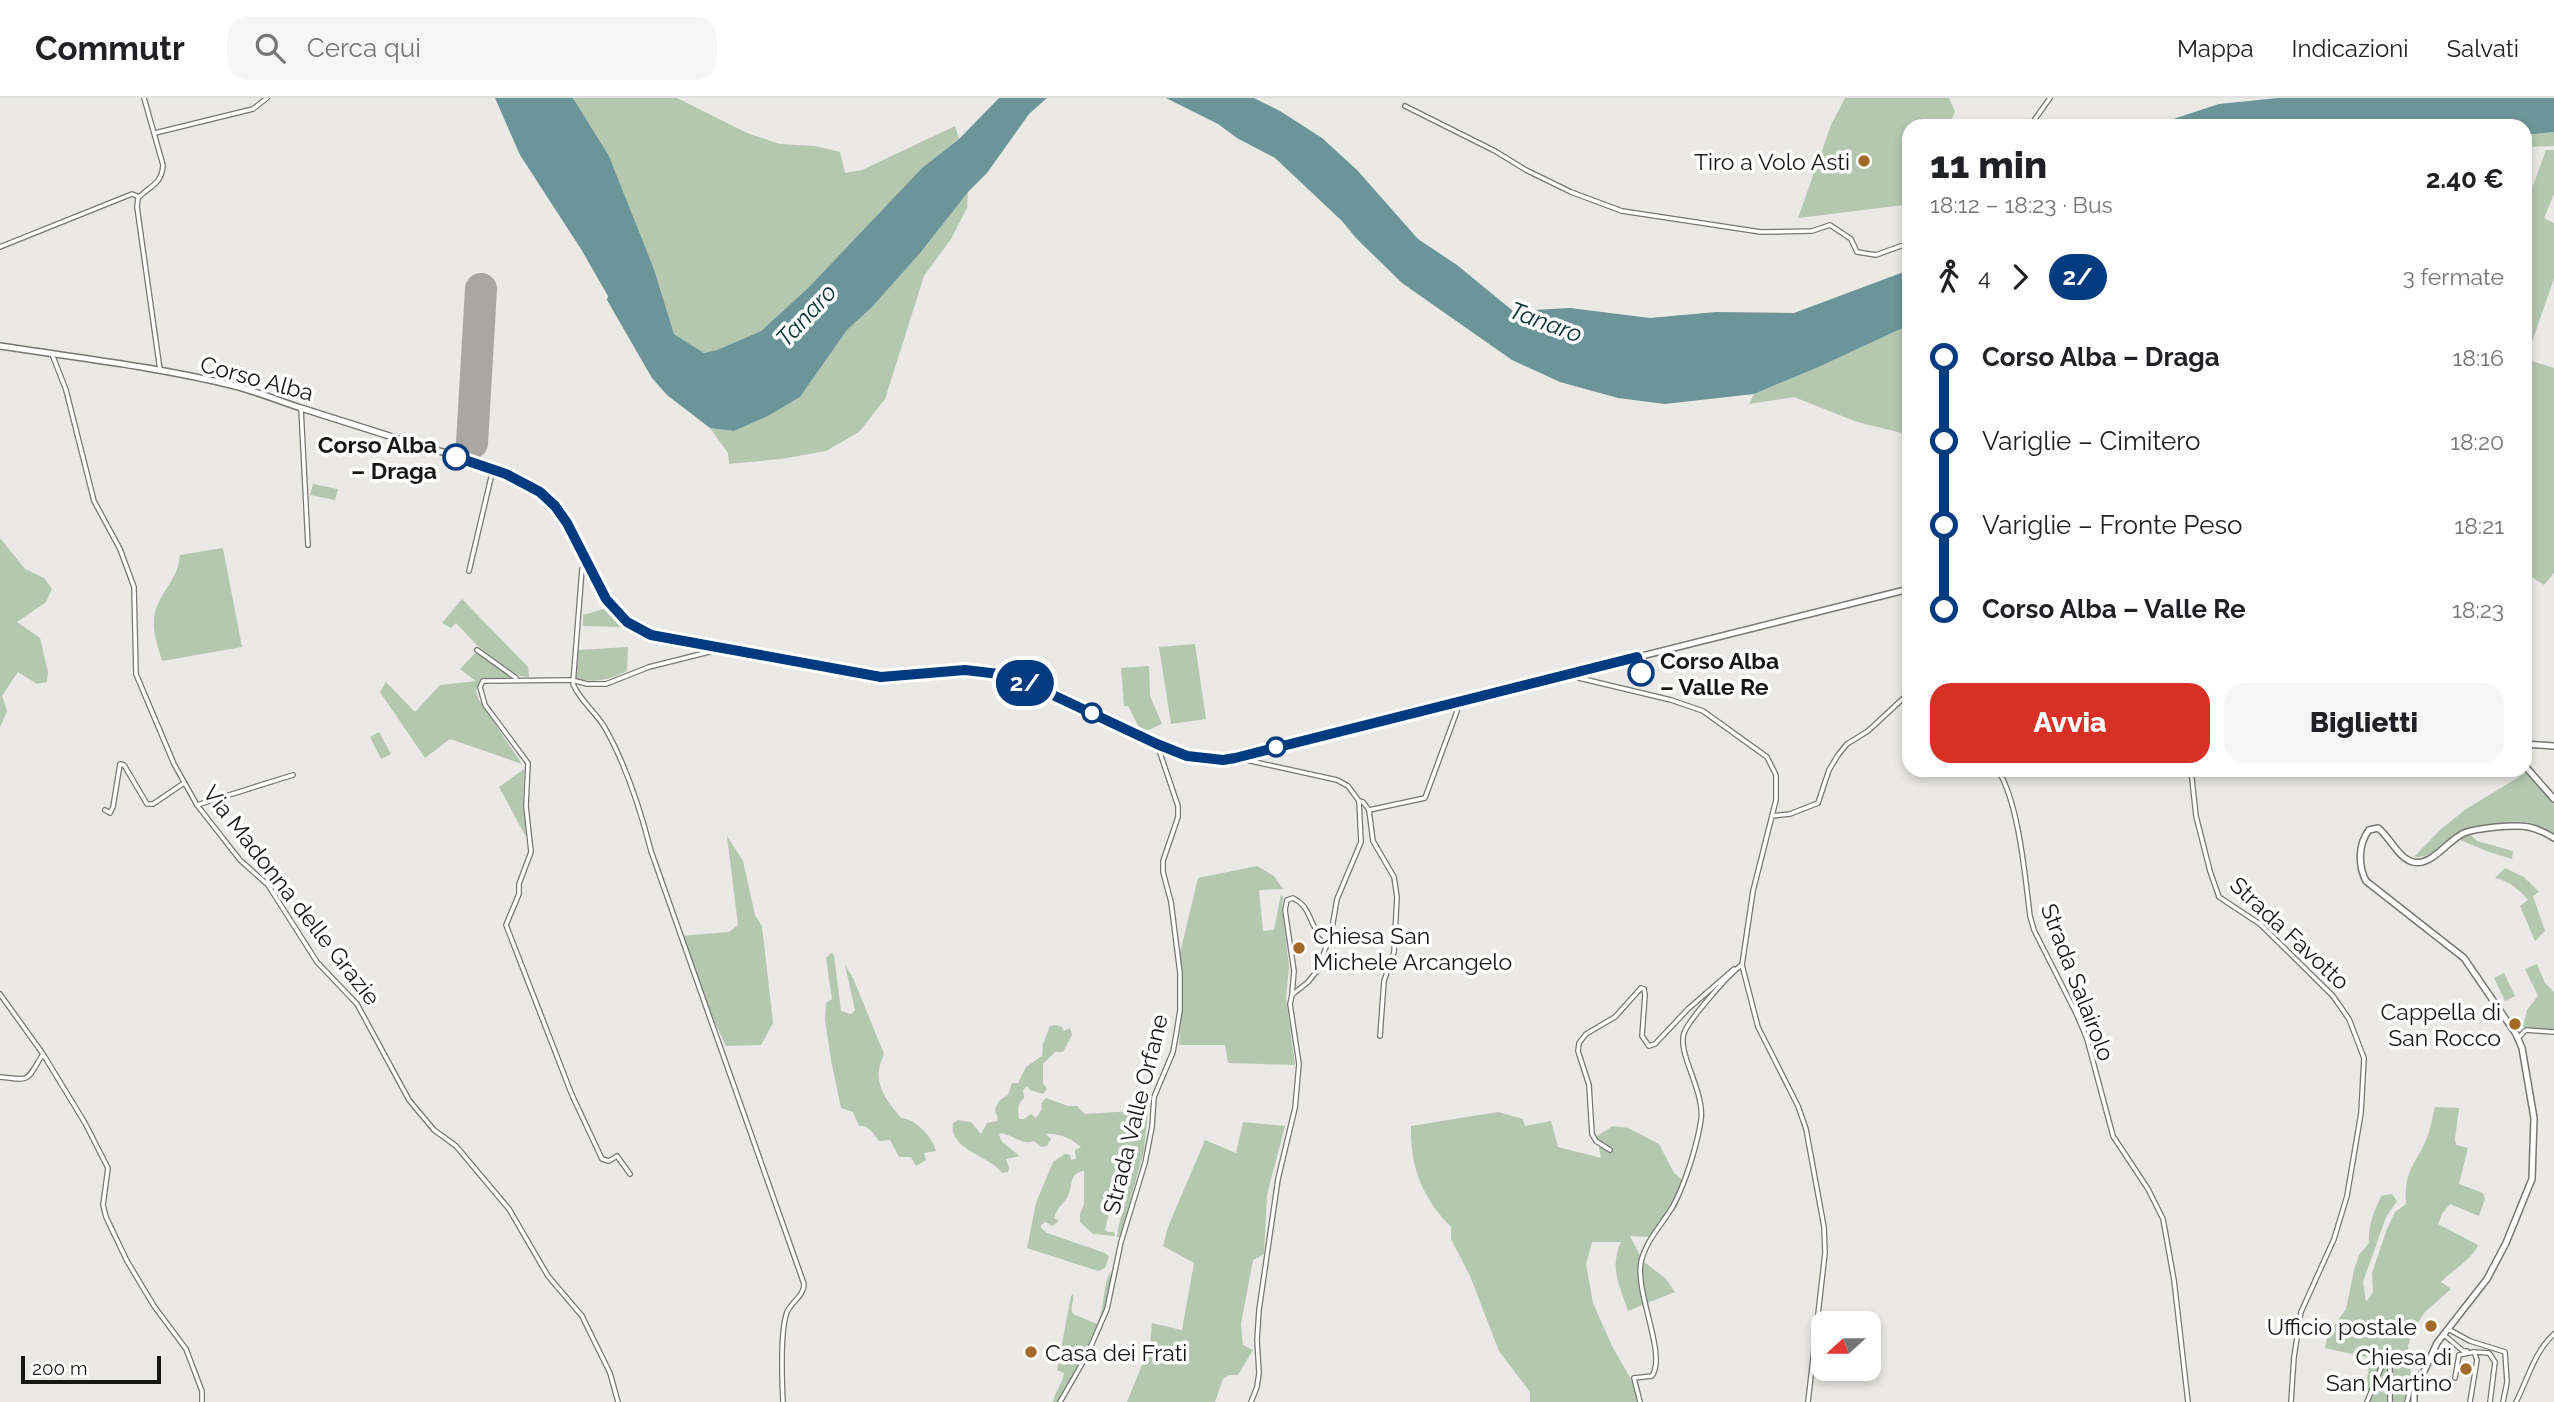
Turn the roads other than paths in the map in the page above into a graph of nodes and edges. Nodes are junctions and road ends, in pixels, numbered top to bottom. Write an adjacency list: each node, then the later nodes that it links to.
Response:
1 (144, 98): 6 (street)
2 (267, 98): 6 (street)
3 (2050, 98): 5 (street)
4 (1405, 106): 8 (street)
5 (2035, 119)
6 (155, 134): 7 (street)
7 (139, 197): 9 (street); 12 (street)
8 (1902, 246)
9 (0, 247)
10 (0, 346): 11 (street, Corso Alba)
11 (52, 354): 12 (street, Corso Alba); 34 (street, Via Madonna delle Grazie)
12 (161, 372): 13 (street, Corso Alba)
13 (301, 408): 14 (street, Corso Alba); 15 (street)
14 (493, 469): 16 (street, Corso Alba); 17 (street)
15 (308, 545)
16 (586, 561): 19 (street, Corso Alba); 23 (street)
17 (469, 571)
18 (1902, 591): 21 (street, Corso Alba)
19 (713, 648): 23 (street); 26 (street, Corso Alba)
20 (477, 650): 22 (street)
21 (1570, 673): 25 (street, Corso Alba); 40 (street)
22 (518, 679): 23 (street); 52 (street)
23 (572, 680): 60 (street)
24 (1902, 699): 40 (street)
25 (1460, 701): 29 (street, Corso Alba); 39 (street)
26 (1157, 744): 29 (street, Corso Alba); 61 (street, Strada Valle Orfane)
27 (2532, 744): 28 (street)
28 (2554, 746)
29 (1235, 758): 36 (street)
30 (2532, 774): 35 (street)
31 (293, 775): 37 (street)
32 (2002, 777): 65 (street, Strada Salairolo)
33 (2192, 777): 66 (street, Strada Favotto)
34 (184, 783): 37 (street, Via Madonna delle Grazie); 38 (street)
35 (2554, 799)
36 (1359, 801): 39 (street); 42 (street)
37 (197, 805): 59 (street, Via Madonna delle Grazie)
38 (105, 810)
39 (1369, 810): 47 (street)
40 (1772, 816): 43 (street)
41 (2554, 838): 48 (street)
42 (1329, 940): 45 (street); 45 (street)
43 (1740, 966): 51 (street); 63 (street); 64 (street)
44 (0, 994): 49 (street)
45 (1292, 995): 62 (street)
46 (2554, 1032): 48 (street)
47 (1380, 1036)
48 (2518, 1038): 53 (street)
49 (43, 1054): 50 (street); 58 (street)
50 (0, 1077)
51 (1610, 1150)
52 (630, 1174)
53 (2446, 1332): 55 (street); 56 (street); 73 (street)
54 (2554, 1334): 74 (street)
55 (2474, 1352): 57 (street); 71 (street); 72 (street)
56 (2424, 1371): 69 (street); 70 (street)
57 (2455, 1378)
58 (202, 1402)
59 (618, 1402)
60 (783, 1402)
61 (1060, 1402)
62 (1251, 1402)
63 (1640, 1402)
64 (1808, 1402)
65 (2188, 1402)
66 (2291, 1402)
67 (2367, 1402): 68 (street)
68 (2390, 1402)
69 (2407, 1402)
70 (2414, 1402)
71 (2470, 1402)
72 (2490, 1402)
73 (2502, 1402)
74 (2516, 1402)

